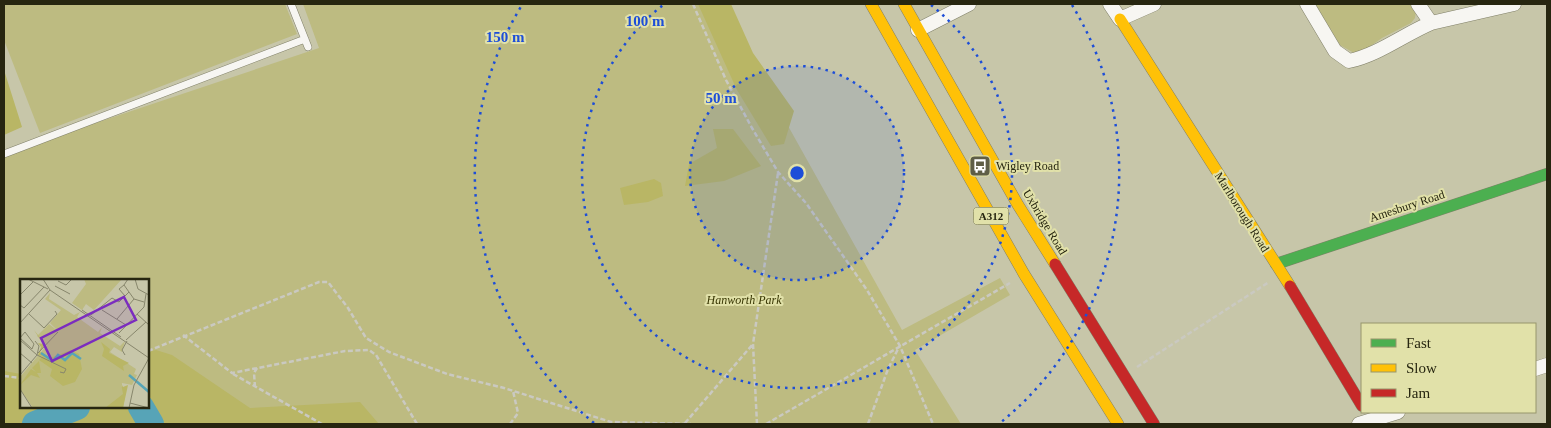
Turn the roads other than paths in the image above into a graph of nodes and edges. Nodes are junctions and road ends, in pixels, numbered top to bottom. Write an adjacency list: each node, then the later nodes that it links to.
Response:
1 (291, 4): 13 (lane)
2 (871, 4): 19 (street, A312)
3 (904, 4): 12 (street, Uxbridge Road)
4 (969, 4): 12 (street)
5 (1110, 4): 10 (street)
6 (1154, 4): 10 (street)
7 (1307, 4): 11 (street)
8 (1418, 4): 11 (street)
9 (1514, 4): 11 (street)
10 (1120, 19): 15 (street, Marlborough Road)
11 (1431, 23)
12 (918, 30): 20 (street, Uxbridge Road)
13 (4, 154)
14 (1547, 174): 15 (street, Amesbury Road)
15 (1279, 269): 16 (street, Marlborough Road)
16 (1361, 404)
17 (1393, 413): 18 (street)
18 (1365, 419)
19 (1118, 424)
20 (1154, 424)

